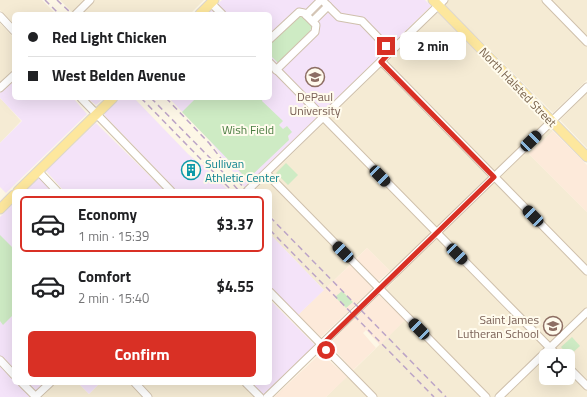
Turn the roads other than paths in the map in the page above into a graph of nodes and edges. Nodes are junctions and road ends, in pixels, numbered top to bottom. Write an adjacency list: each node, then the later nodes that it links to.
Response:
1 (90, 0): 7 (street)
2 (322, 0): 6 (street); 10 (street)
3 (546, 0): 15 (street)
4 (213, 2): 8 (main road); 9 (street)
5 (439, 2): 16 (street); 27 (main road, North Halsted Street)
6 (328, 6): 12 (street); 16 (street)
7 (78, 12)
8 (202, 12)
9 (220, 12)
10 (306, 15): 12 (street); 14 (street)
11 (0, 16): 13 (street)
12 (313, 21): 19 (street)
13 (12, 28)
14 (272, 37)
15 (587, 42)
16 (391, 51): 17 (street)
17 (381, 62): 26 (street); 31 (street)
18 (272, 65): 19 (street)
19 (276, 70): 26 (street)
20 (12, 77): 22 (street)
21 (587, 87): 27 (street)
22 (0, 88)
23 (83, 100): 25 (street)
24 (111, 100): 25 (main road)
25 (97, 114): 29 (main road); 34 (street)
26 (323, 117): 30 (street); 38 (street)
27 (552, 122): 28 (main road, North Halsted Street); 31 (street)
28 (587, 157)
29 (38, 171): 32 (main road); 33 (street)
30 (266, 173): 35 (street); 40 (street)
31 (494, 177): 38 (street); 39 (street)
32 (20, 189)
33 (56, 189)
34 (169, 189)
35 (249, 189)
36 (12, 197): 37 (main road)
37 (0, 208)
38 (437, 233): 40 (street); 44 (street)
39 (587, 272)
40 (379, 288): 43 (street); 58 (street)
41 (272, 294): 43 (street)
42 (587, 312): 44 (street)
43 (322, 345): 56 (street); 57 (street)
44 (550, 348): 59 (street)
45 (0, 360): 46 (street)
46 (12, 373)
47 (575, 374): 52 (street)
48 (24, 385): 53 (street)
49 (48, 385): 53 (street)
50 (137, 385): 54 (street)
51 (248, 385): 55 (street)
52 (587, 386)
53 (36, 397)
54 (148, 397)
55 (260, 397)
56 (267, 397)
57 (373, 397)
58 (486, 397)
59 (499, 397)

